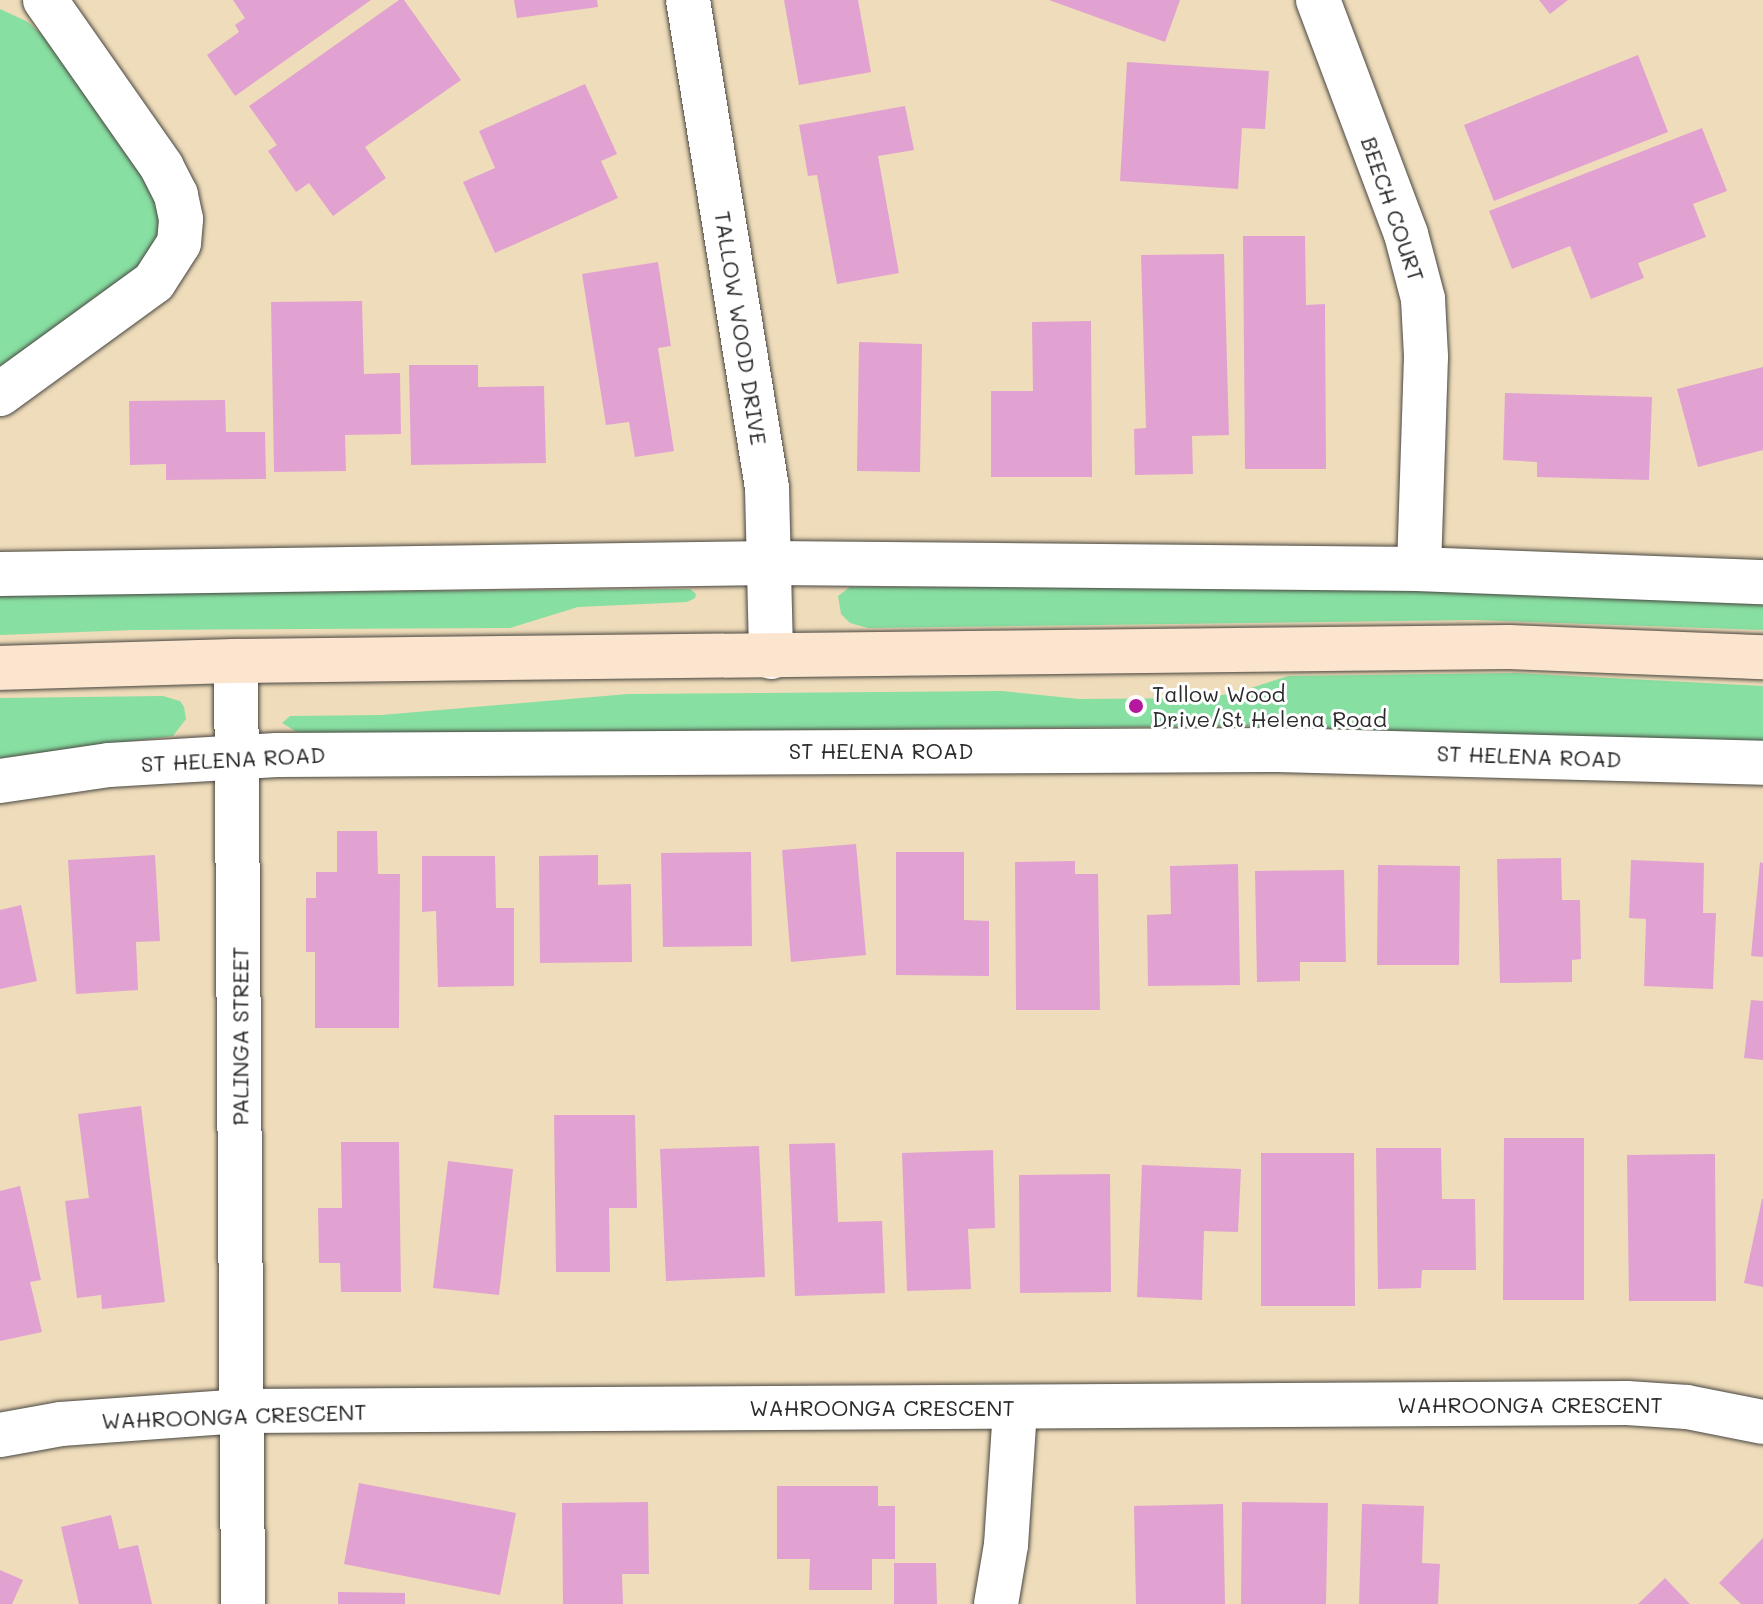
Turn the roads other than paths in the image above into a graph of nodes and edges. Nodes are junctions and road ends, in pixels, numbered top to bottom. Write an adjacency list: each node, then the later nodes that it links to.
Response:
1 (45, 0): 4 (street)
2 (688, 0): 5 (street, TALLOW WOOD DRIVE)
3 (1318, 0): 6 (street, BEECH COURT)
4 (0, 394)
5 (770, 563): 6 (street); 7 (street); 9 (street, TALLOW WOOD DRIVE)
6 (1419, 569): 8 (street)
7 (0, 574)
8 (1763, 582)
9 (771, 657): 10 (main road); 11 (main road)
10 (1763, 657)
11 (236, 661): 12 (main road); 13 (street, PALINGA STREET)
12 (0, 668)
13 (237, 756): 14 (street, ST HELENA ROAD); 15 (street, ST HELENA ROAD); 17 (street, PALINGA STREET)
14 (1763, 763)
15 (0, 781)
16 (1015, 1408): 17 (street, WAHROONGA CRESCENT); 18 (street, WAHROONGA CRESCENT); 21 (street)
17 (244, 1411): 19 (street, WAHROONGA CRESCENT); 20 (street, PALINGA STREET)
18 (1763, 1422)
19 (0, 1435)
20 (243, 1604)
21 (996, 1604)

